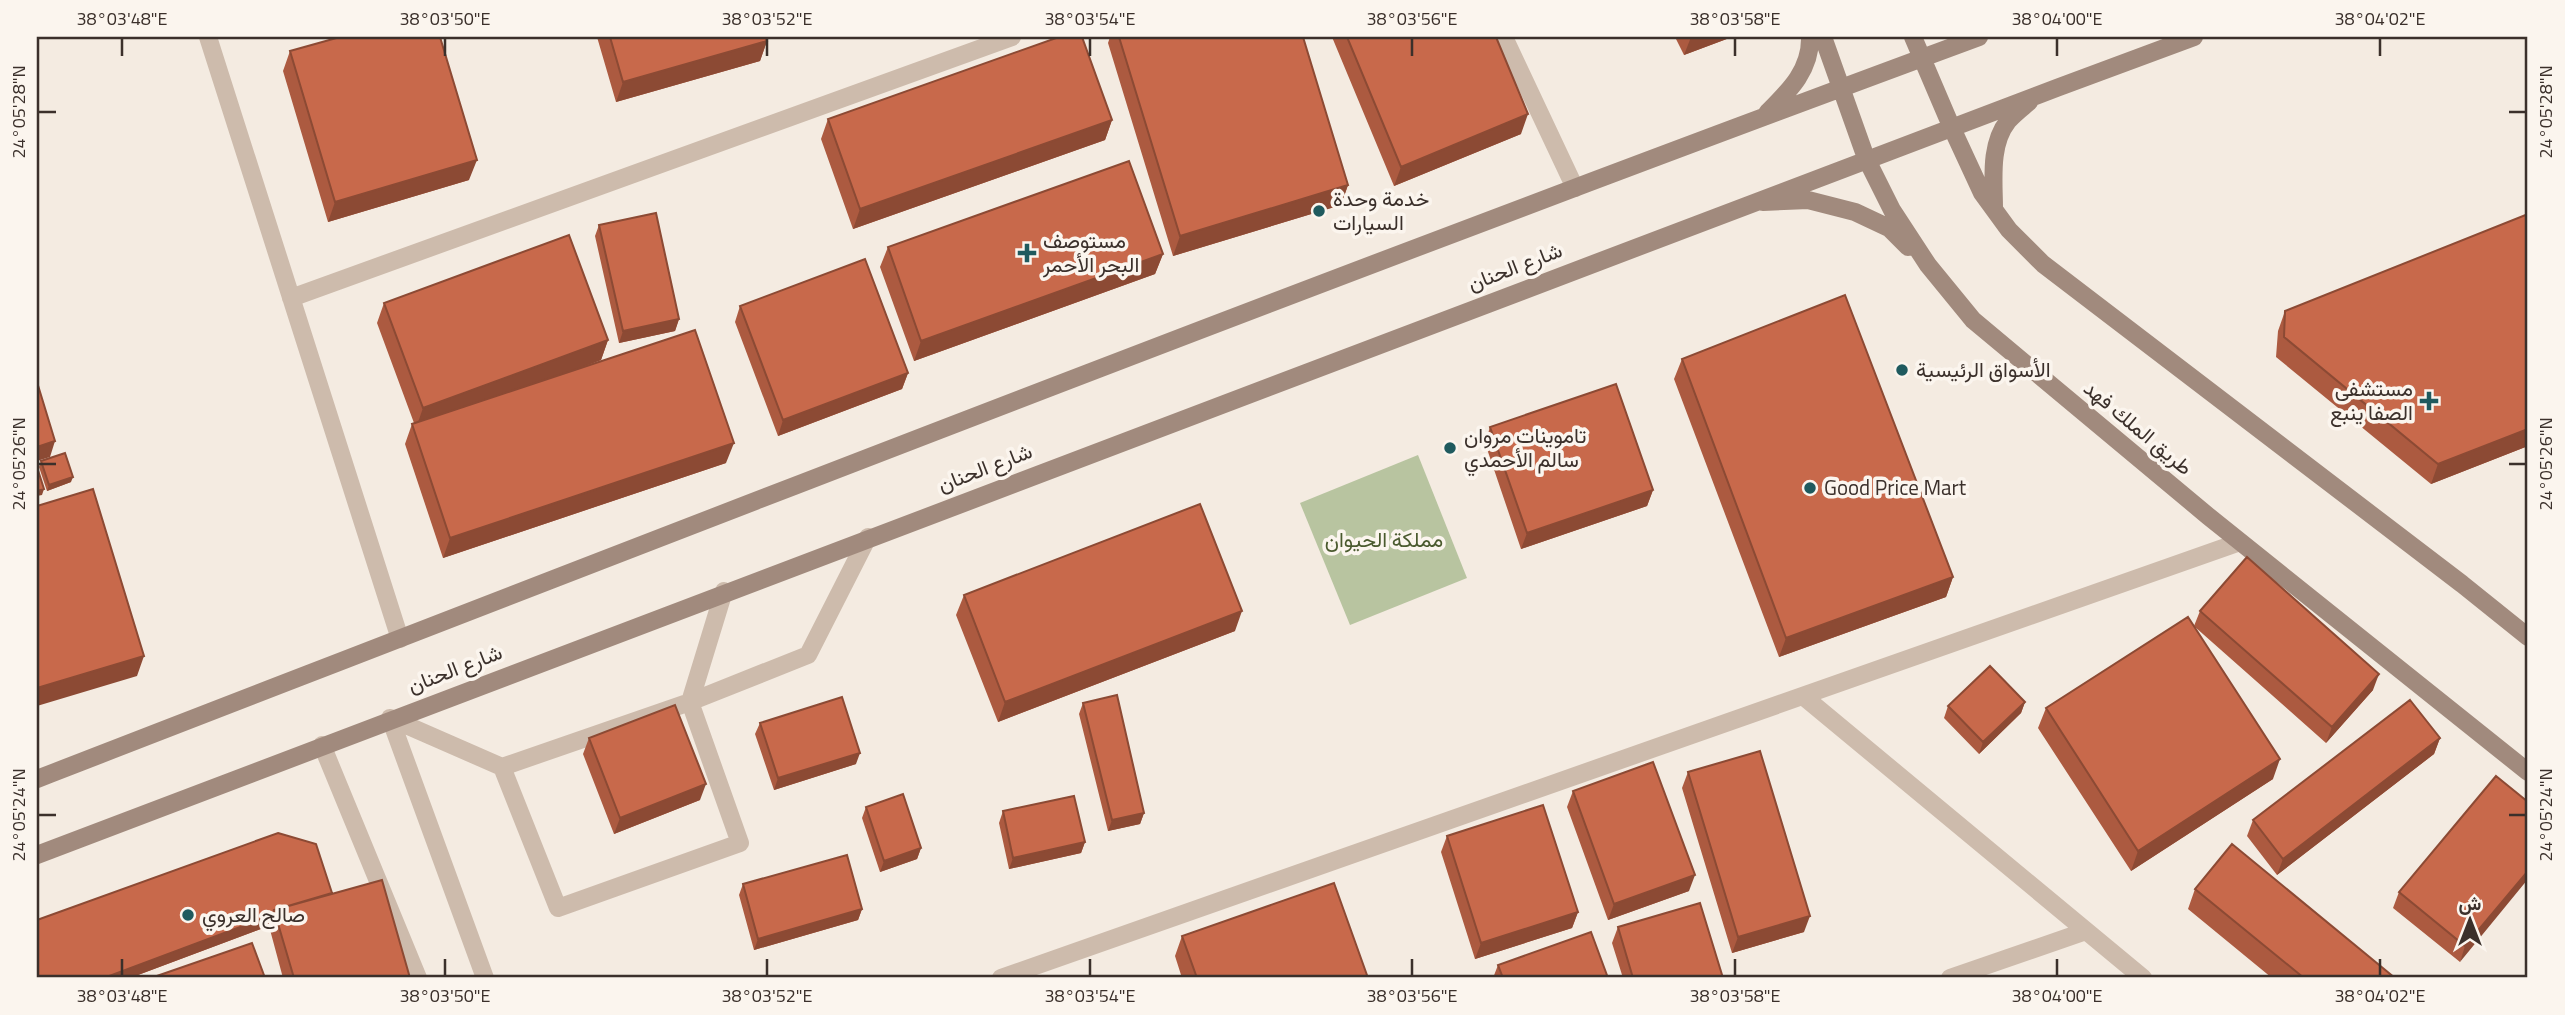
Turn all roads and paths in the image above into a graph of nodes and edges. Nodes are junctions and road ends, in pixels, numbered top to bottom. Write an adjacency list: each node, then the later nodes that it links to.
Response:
1 (208, 37): 19 (street)
2 (1012, 37): 19 (street)
3 (1504, 37): 15 (street)
4 (1811, 37): 12 (main road)
5 (1823, 37): 10 (main road, طريق الملك فهد)
6 (1913, 37): 9 (main road)
7 (1979, 37): 9 (main road)
8 (2194, 37): 11 (main road, شارع الحنان)
9 (1922, 58): 10 (main road); 13 (main road)
10 (1841, 88): 12 (main road); 14 (main road, طريق الملك فهد)
11 (2036, 95): 13 (main road, شارع الحنان); 17 (main road)
12 (1764, 116): 15 (main road)
13 (1951, 126): 14 (main road, شارع الحنان); 17 (main road)
14 (1866, 158): 16 (main road, شارع الحنان); 18 (main road, طريق الملك فهد)
15 (1574, 188): 24 (main road)
16 (1749, 202): 18 (main road); 20 (main road, شارع الحنان)
17 (1994, 209): 23 (main road)
18 (1928, 265): 21 (main road, طريق الملك فهد)
19 (290, 298): 24 (street)
20 (867, 537): 22 (main road, شارع الحنان); 26 (street)
21 (2240, 542): 25 (street); 30 (main road, طريق الملك فهد)
22 (724, 591): 26 (street); 27 (main road, شارع الحنان)
23 (2528, 637)
24 (400, 639): 31 (main road)
25 (1803, 696): 33 (street); 36 (street)
26 (690, 702): 29 (street); 29 (street)
27 (390, 718): 28 (main road, شارع الحنان); 29 (street); 35 (street)
28 (322, 745): 32 (main road, شارع الحنان); 34 (street)
29 (502, 767)
30 (2528, 772)
31 (37, 779)
32 (37, 855)
33 (2086, 931): 37 (street); 38 (street)
34 (418, 978)
35 (485, 978)
36 (1001, 978)
37 (1950, 978)
38 (2143, 978)

